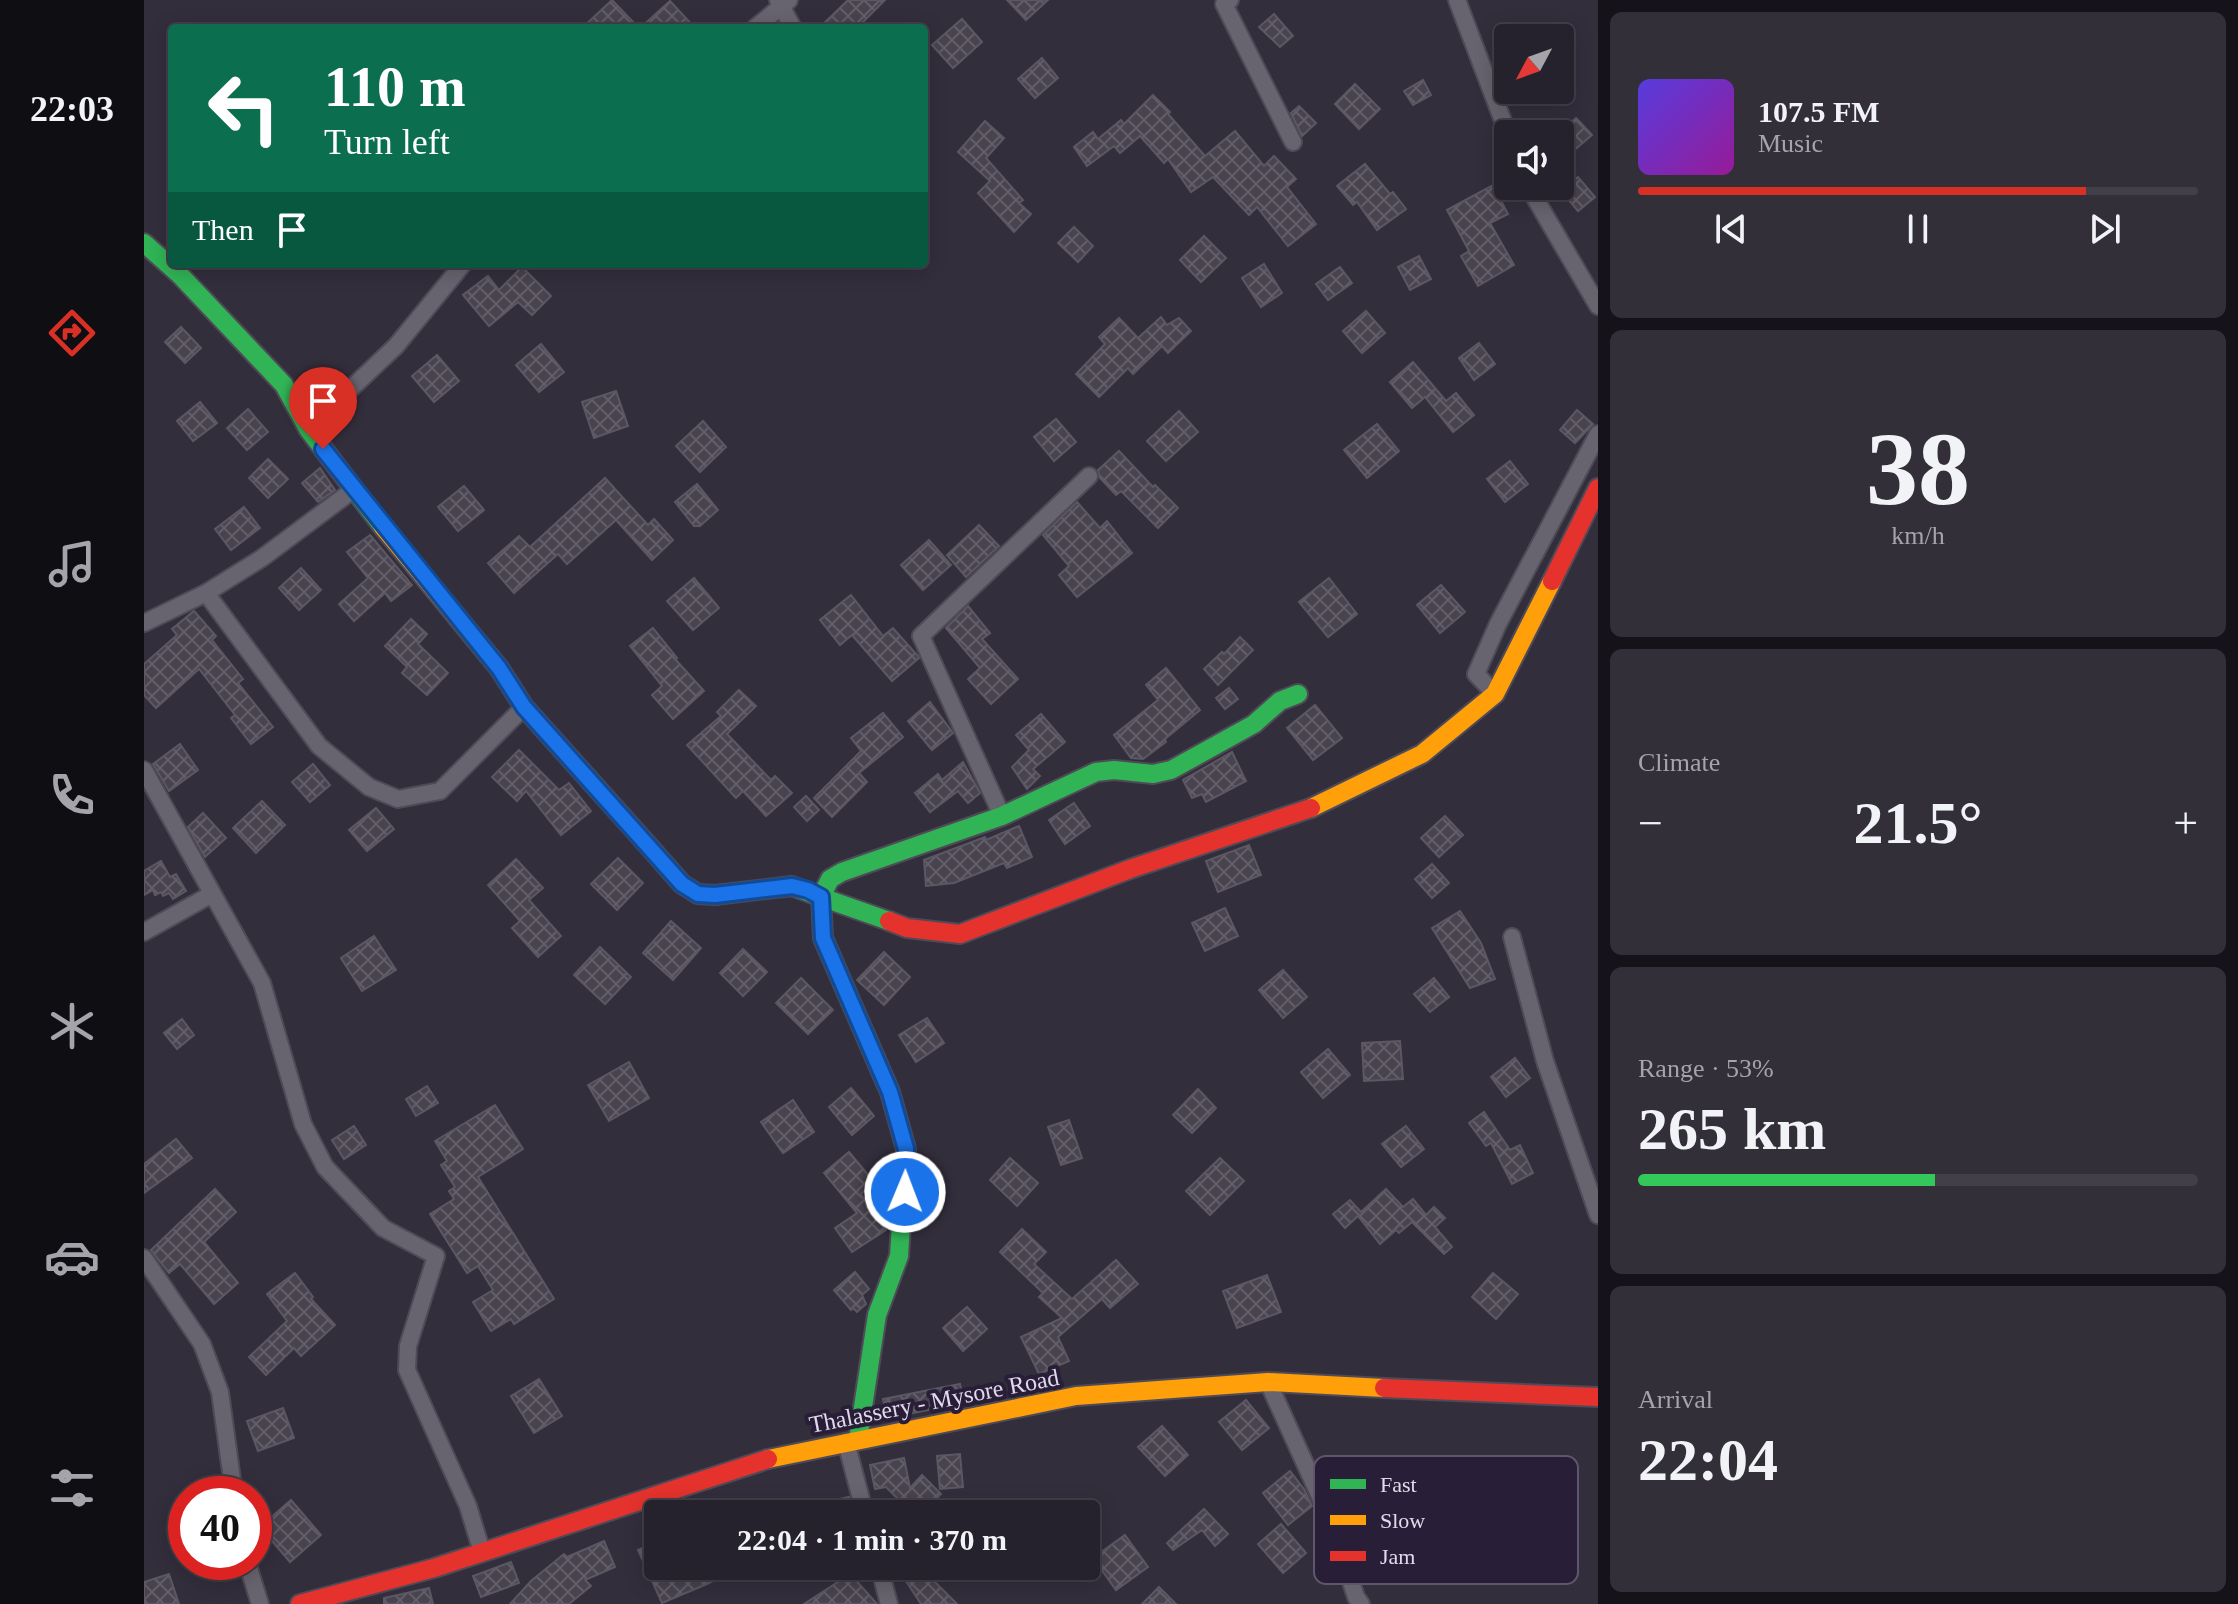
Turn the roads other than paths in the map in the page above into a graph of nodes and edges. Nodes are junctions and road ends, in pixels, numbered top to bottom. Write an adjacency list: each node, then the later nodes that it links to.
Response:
1 (1230, 0): 7 (street)
2 (1457, 0): 6 (street)
3 (783, 2): 4 (street); 5 (street)
4 (759, 24)
5 (791, 24)
6 (1503, 120)
7 (1293, 142)
8 (1536, 200): 13 (street)
9 (144, 243): 10 (street)
10 (168, 264)
11 (172, 268): 14 (street)
12 (460, 268): 14 (street)
13 (1598, 306)
14 (308, 429): 18 (street)
15 (1598, 434): 22 (street)
16 (1089, 476): 25 (street)
17 (1598, 488): 22 (street)
18 (353, 490): 19 (street); 23 (street)
19 (206, 593): 20 (street); 23 (street)
20 (144, 623)
21 (1298, 694): 25 (street)
22 (1495, 694): 27 (street)
23 (524, 707): 27 (street)
24 (144, 770): 26 (street)
25 (1002, 816): 27 (street)
26 (212, 894): 28 (street); 38 (street)
27 (821, 897): 34 (street)
28 (144, 932)
29 (1512, 937): 30 (street)
30 (1598, 1215)
31 (144, 1258): 35 (street)
32 (1268, 1382): 33 (street, Thalassery - Mysore Road); 34 (street, Thalassery - Mysore Road); 36 (street)
33 (1598, 1397)
34 (852, 1441): 37 (street); 38 (street, Thalassery - Mysore Road)
35 (232, 1476)
36 (1314, 1483)
37 (863, 1500)
38 (482, 1552): 43 (street, Thalassery - Mysore Road)
39 (253, 1580): 42 (street)
40 (883, 1580): 44 (street)
41 (1352, 1584): 45 (street)
42 (260, 1604)
43 (300, 1604)
44 (889, 1604)
45 (1361, 1604)

